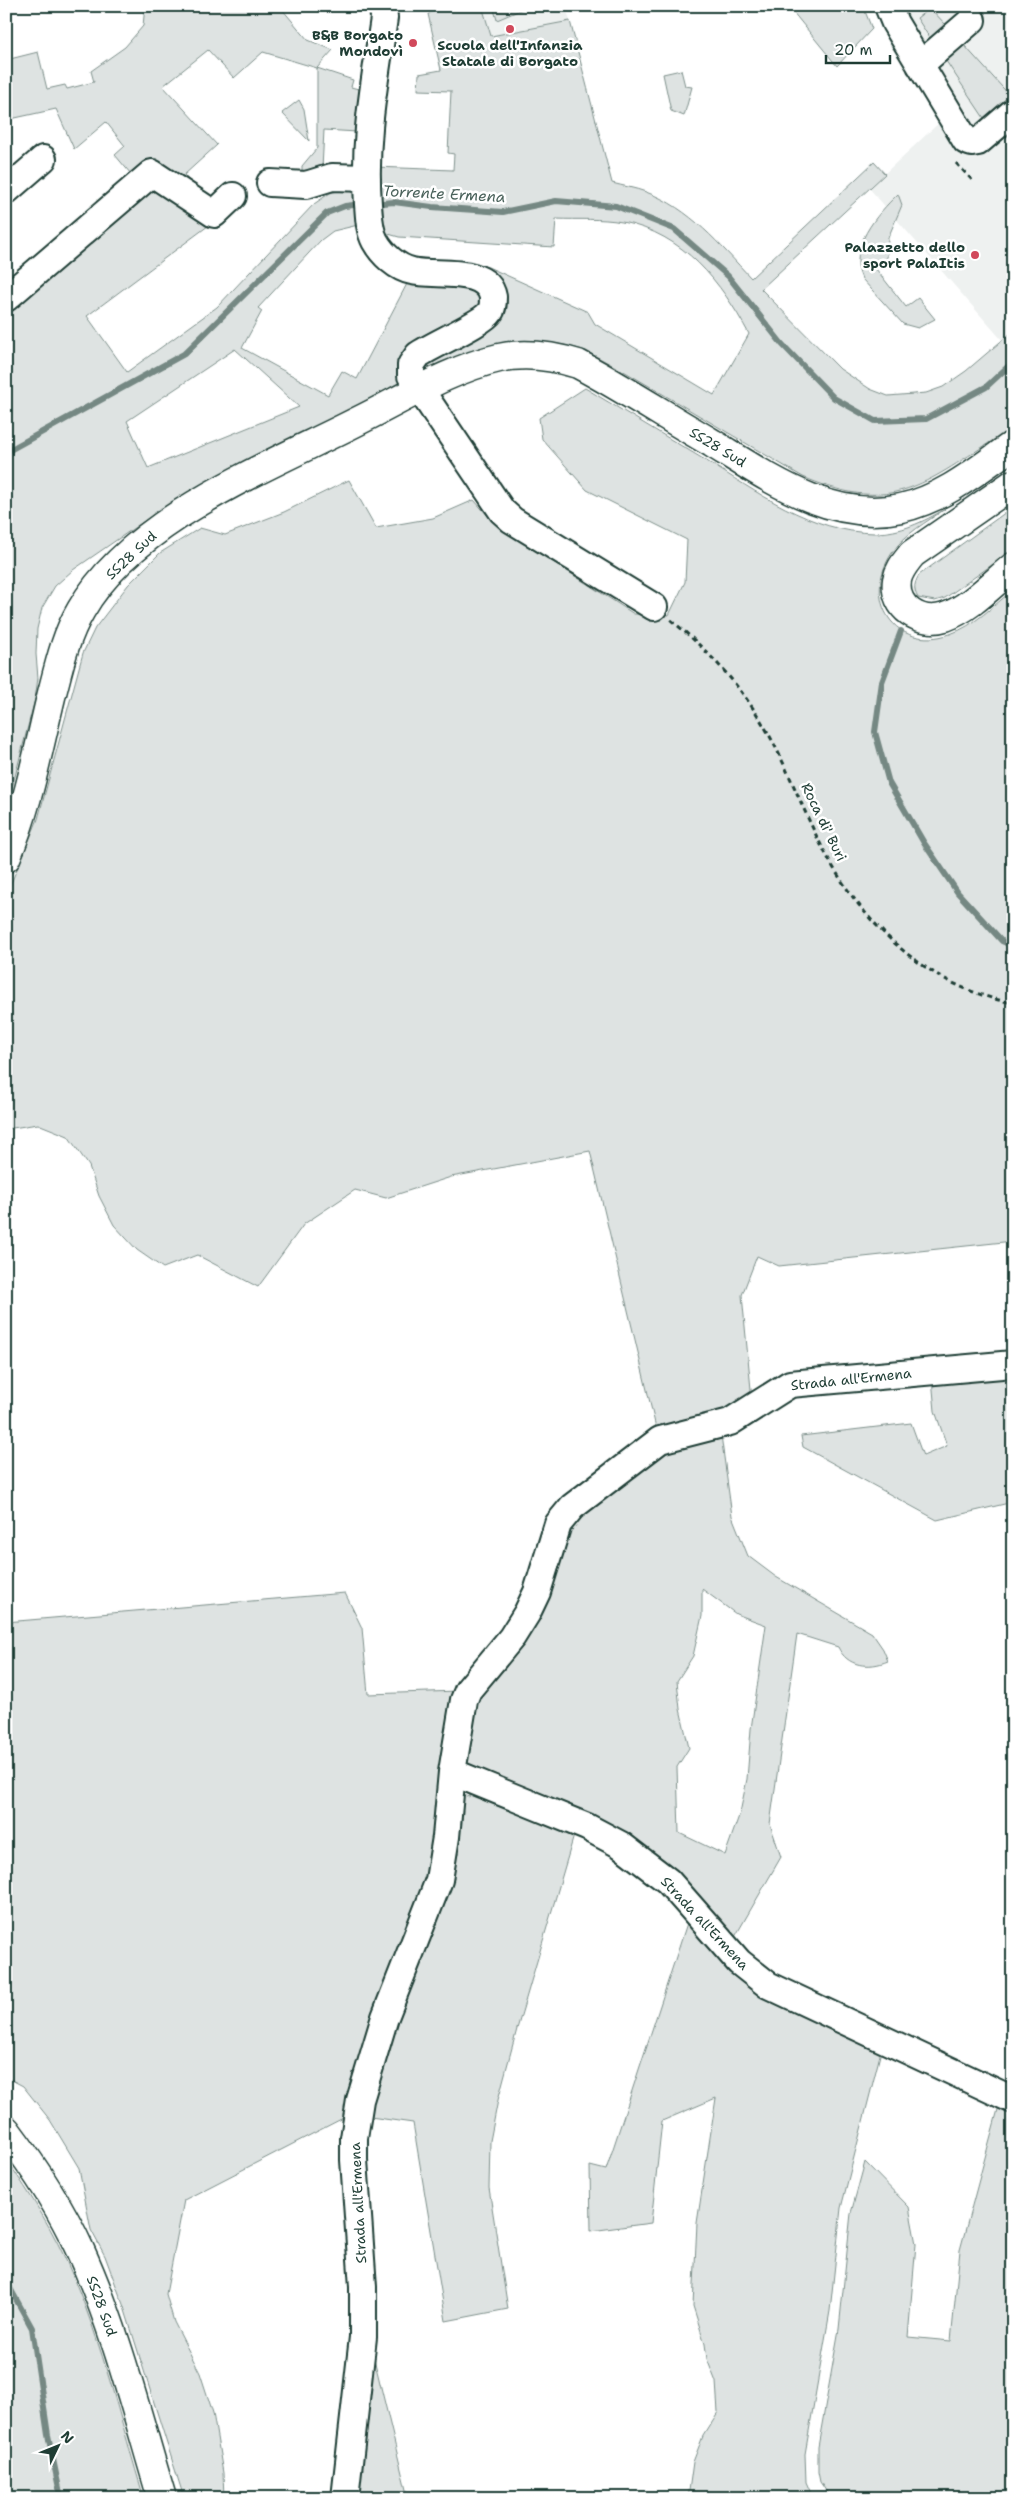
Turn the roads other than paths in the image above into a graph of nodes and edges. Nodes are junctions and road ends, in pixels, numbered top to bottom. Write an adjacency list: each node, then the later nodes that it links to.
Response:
1 (383, 6): 7 (street)
2 (888, 6): 4 (street)
3 (972, 20): 4 (street)
4 (920, 65): 5 (street)
5 (1013, 112)
6 (43, 159): 9 (street)
7 (367, 182): 8 (street); 12 (street)
8 (270, 183)
9 (6, 191)
10 (233, 196): 11 (street)
11 (6, 298)
12 (420, 390): 13 (main road, SS28 Sud); 16 (street); 17 (main road, SS28 Sud)
13 (1013, 445)
14 (1013, 484): 15 (main road)
15 (1013, 567)
16 (654, 607)
17 (6, 858)
18 (1013, 1364): 19 (street, Strada all'Ermena)
19 (452, 1772): 20 (street, Strada all'Ermena); 23 (street, Strada all'Ermena)
20 (1013, 2100)
21 (6, 2130): 22 (main road, SS28 Sud)
22 (162, 2498)
23 (345, 2498)

